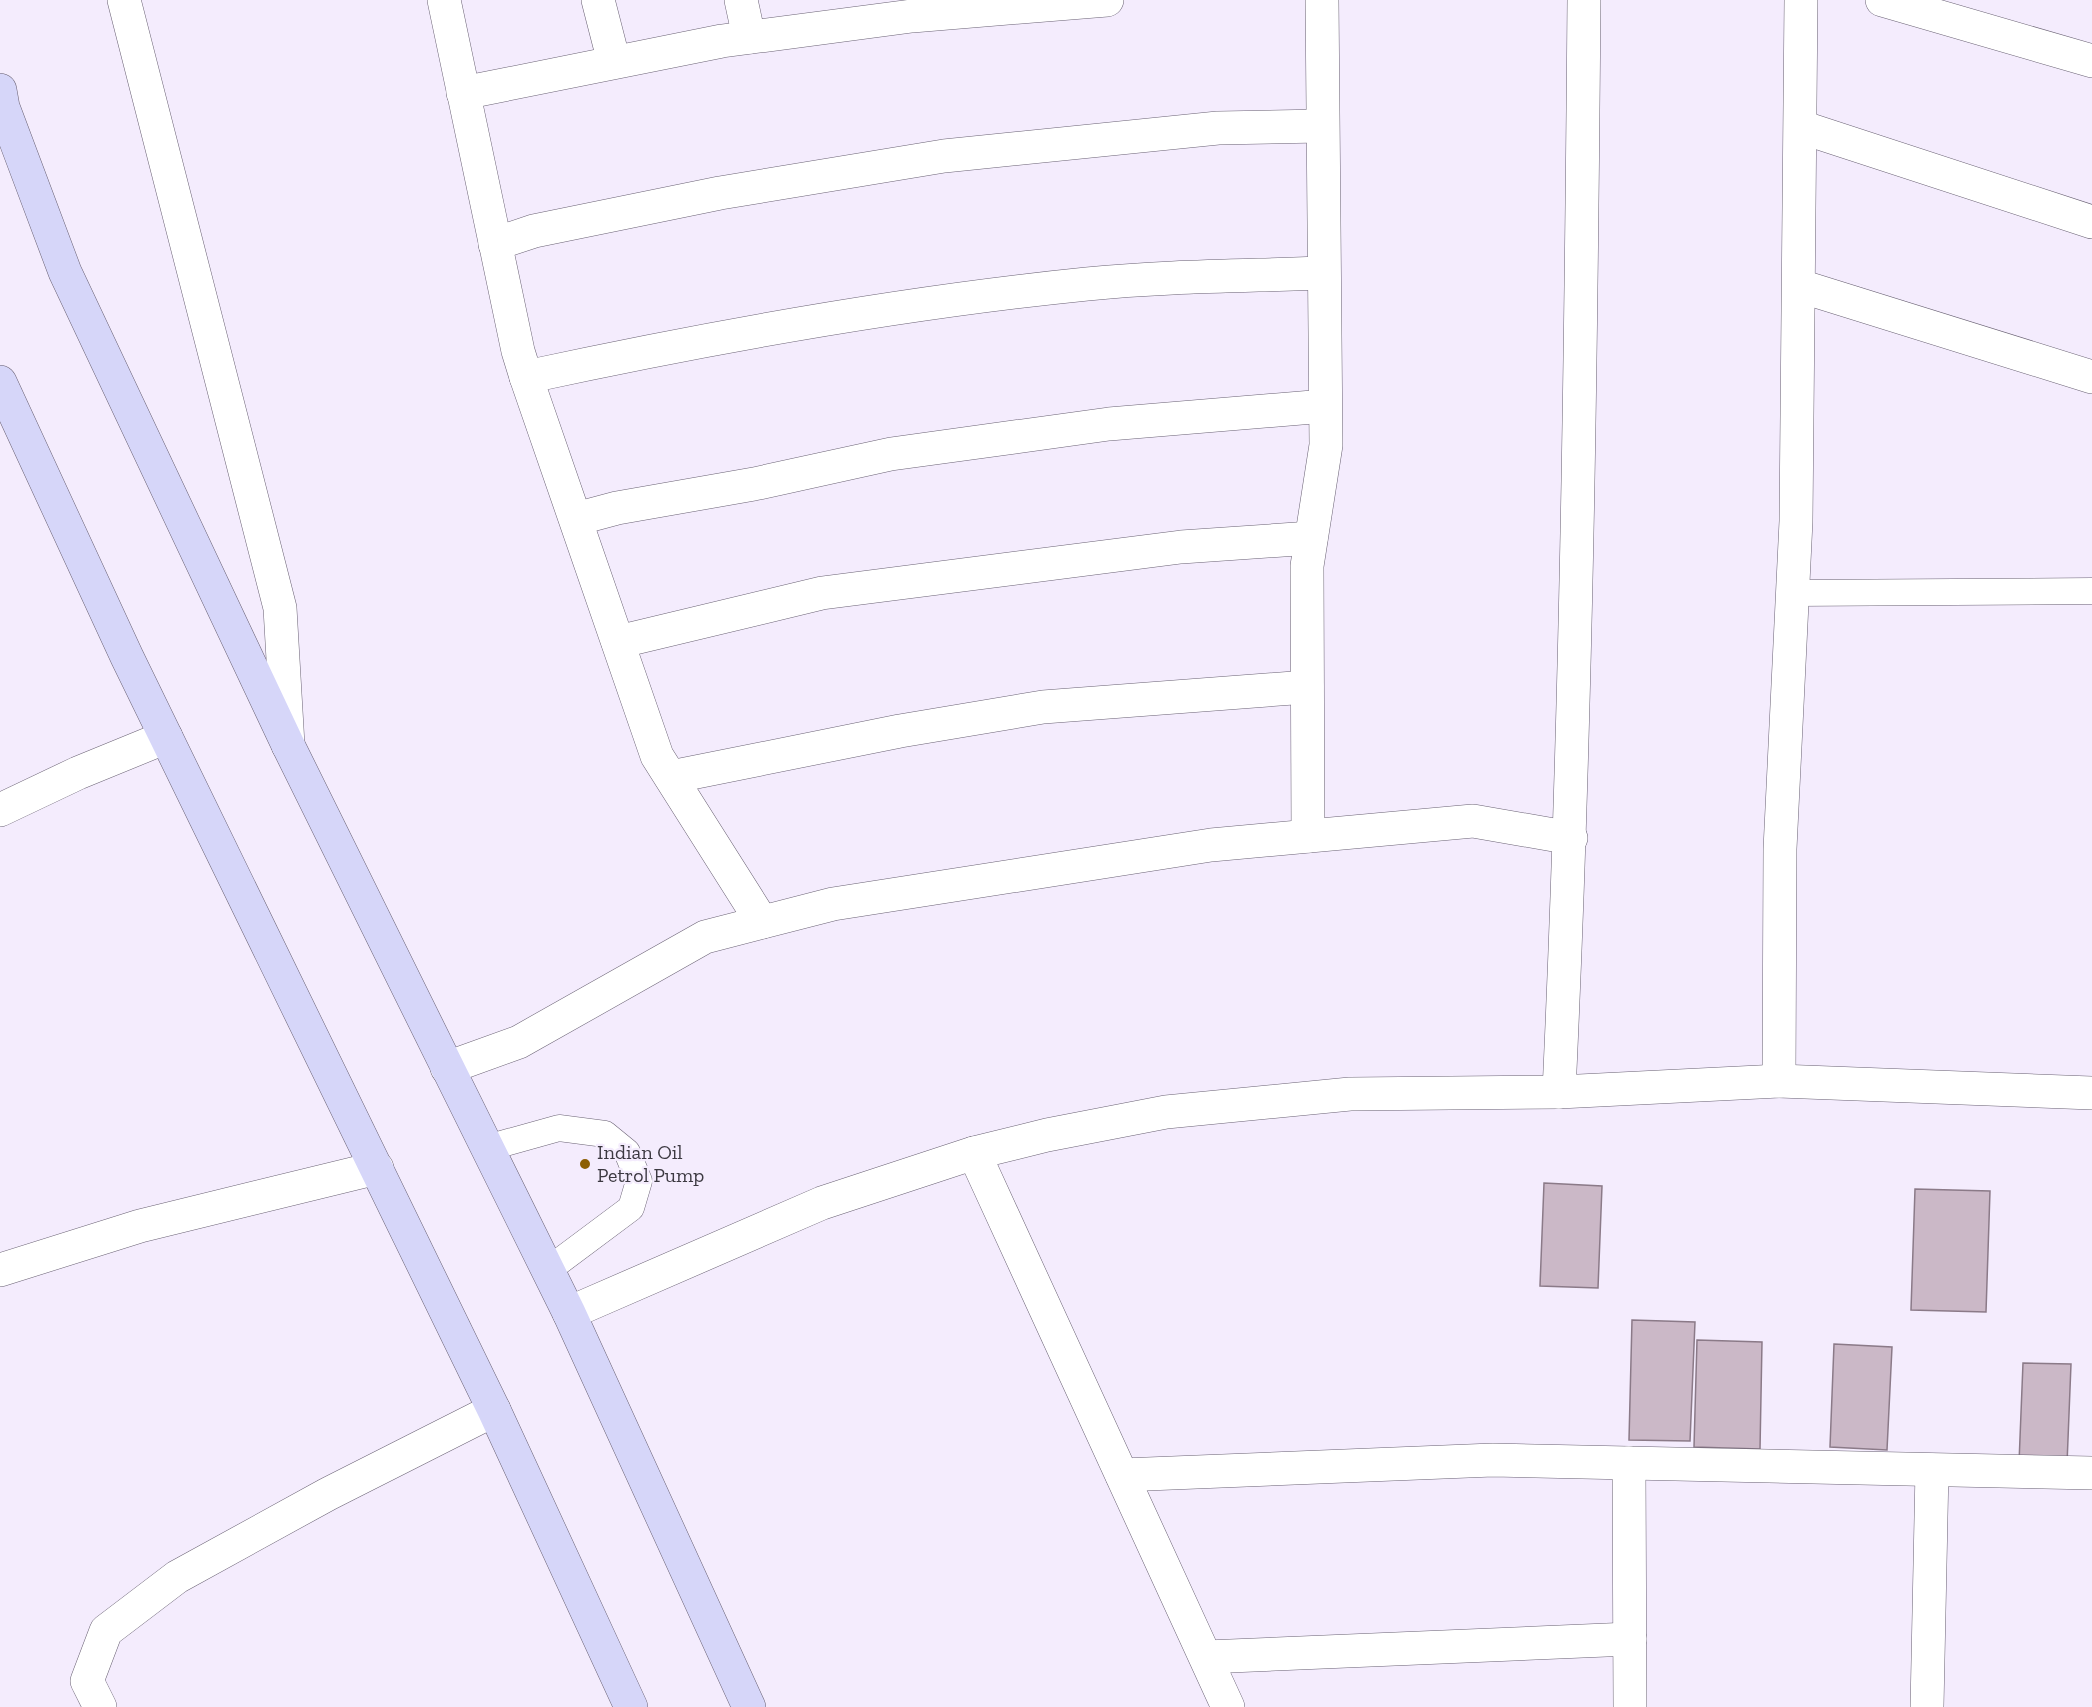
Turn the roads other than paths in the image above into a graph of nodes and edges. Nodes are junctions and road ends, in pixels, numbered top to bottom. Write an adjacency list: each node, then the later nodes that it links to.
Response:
1 (124, 0): 33 (street)
2 (444, 0): 14 (street)
3 (598, 0): 13 (street)
4 (741, 0): 11 (street)
5 (1107, 0): 10 (street)
6 (1322, 0): 16 (street)
7 (1584, 0): 37 (street)
8 (1801, 0): 17 (street)
9 (1882, 0): 12 (street)
10 (909, 8): 11 (street)
11 (749, 37): 13 (street)
12 (2092, 61)
13 (614, 62): 14 (street)
14 (463, 93): 19 (street)
15 (1, 99): 33 (main road)
16 (1321, 126): 19 (street); 20 (street)
17 (1801, 127): 18 (street); 21 (street)
18 (2092, 222)
19 (495, 244): 22 (street)
20 (1323, 273): 22 (street); 25 (street)
21 (1800, 286): 23 (street); 29 (street)
22 (526, 377): 26 (street)
23 (2092, 377)
24 (0, 382): 32 (main road)
25 (1325, 406): 26 (street); 27 (street)
26 (576, 519): 30 (street)
27 (1311, 538): 30 (street); 31 (street)
28 (2092, 591): 29 (lane)
29 (1793, 593): 40 (street)
30 (618, 642): 34 (street)
31 (1307, 687): 34 (street); 36 (street)
32 (166, 737): 35 (street); 45 (main road)
33 (288, 745): 39 (main road)
34 (671, 777): 38 (street)
35 (0, 810)
36 (1308, 836): 37 (street); 38 (street)
37 (1571, 838): 41 (street)
38 (762, 922): 39 (street)
39 (447, 1068): 43 (main road)
40 (1779, 1081): 41 (street); 42 (street)
41 (1558, 1092): 44 (street)
42 (2092, 1093)
43 (487, 1148): 47 (main road); 47 (lane)
44 (974, 1153): 48 (street); 53 (street)
45 (377, 1168): 46 (street); 49 (main road)
46 (0, 1270)
47 (548, 1270): 48 (main road)
48 (568, 1313): 58 (main road)
49 (494, 1410): 56 (street); 57 (main road)
50 (1629, 1463): 51 (street); 53 (street); 54 (street)
51 (1932, 1470): 52 (street); 61 (street)
52 (2092, 1473)
53 (1122, 1475): 55 (street)
54 (1629, 1639): 55 (street); 60 (street)
55 (1206, 1657): 59 (street)
56 (100, 1707)
57 (631, 1707)
58 (749, 1707)
59 (1228, 1707)
60 (1630, 1707)
61 (1927, 1707)

